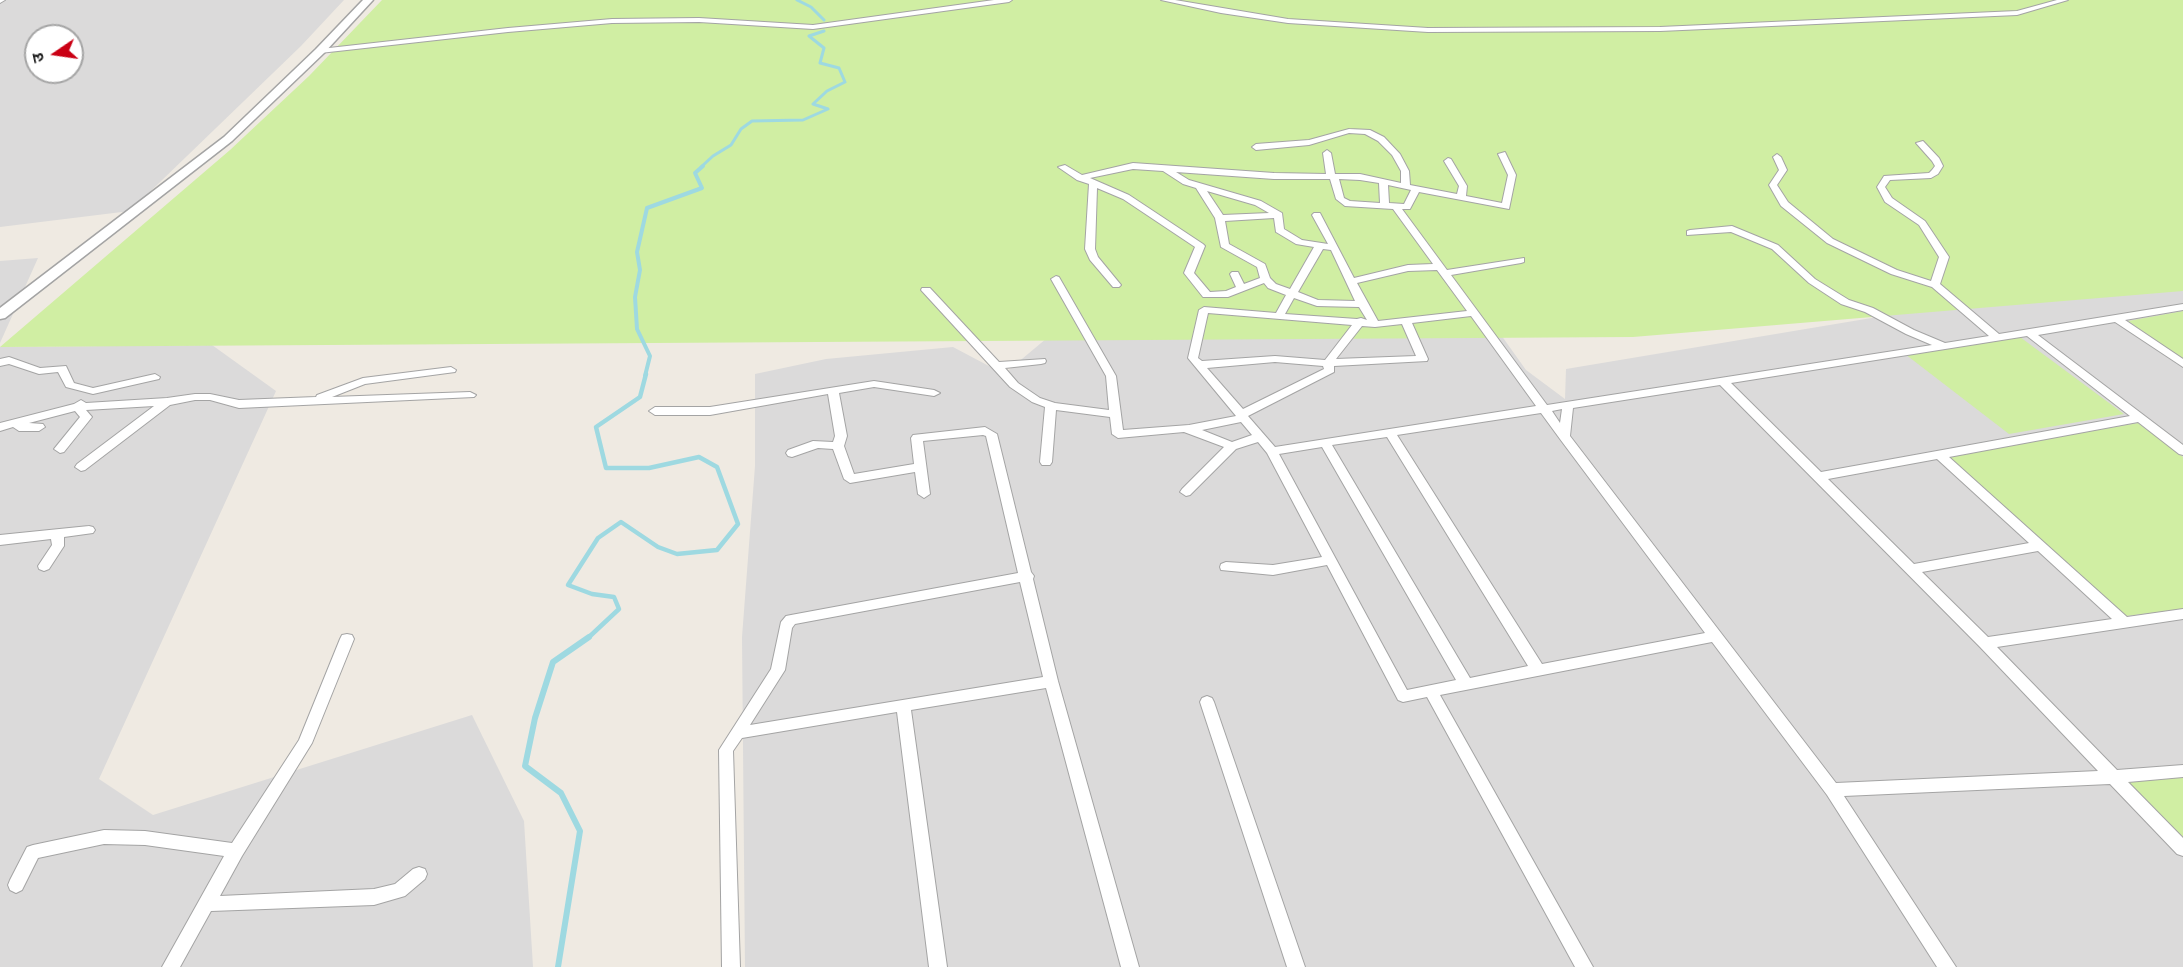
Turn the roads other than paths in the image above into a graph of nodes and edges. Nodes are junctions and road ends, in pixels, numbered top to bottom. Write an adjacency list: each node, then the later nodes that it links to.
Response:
1 (356, 0): 42 (street)
2 (368, 0): 6 (street)
3 (1009, 0): 6 (street)
4 (1164, 0): 5 (street)
5 (2065, 0)
6 (320, 51): 47 (street)
7 (1920, 142): 37 (street)
8 (1256, 147): 19 (street)
9 (1327, 153): 15 (street)
10 (1502, 154): 22 (street)
11 (1777, 157): 37 (street)
12 (1448, 161): 22 (street)
13 (1062, 167): 16 (street)
14 (1165, 169): 15 (street); 16 (street); 20 (street)
15 (1333, 177): 17 (street); 23 (street)
16 (1080, 178): 18 (street)
17 (1383, 181): 19 (street); 23 (street)
18 (1094, 183): 36 (street); 41 (street)
19 (1406, 186): 21 (street)
20 (1200, 187): 24 (street); 26 (street)
21 (1417, 188): 22 (street); 23 (street)
22 (1461, 198)
23 (1390, 207): 31 (street)
24 (1279, 215): 26 (street); 28 (street)
25 (1317, 215): 29 (street)
26 (1220, 218): 34 (street)
27 (1690, 233): 55 (street)
28 (1320, 245): 29 (street); 40 (street)
29 (1335, 248): 35 (street)
30 (1521, 261): 31 (street)
31 (1442, 270): 35 (street); 46 (street)
32 (1235, 274): 38 (street)
33 (1056, 279): 76 (street)
34 (1265, 279): 38 (street); 40 (street)
35 (1352, 281): 43 (street)
36 (1116, 285)
37 (1935, 285): 54 (street)
38 (1241, 288): 41 (street)
39 (926, 290): 61 (street)
40 (1293, 294): 43 (street); 48 (street)
41 (1207, 295): 45 (street)
42 (0, 301)
43 (1362, 304): 52 (street)
44 (2183, 307): 49 (street)
45 (1204, 310): 48 (street); 60 (street)
46 (1475, 313): 50 (street); 74 (street)
47 (0, 315)
48 (1279, 316): 51 (street)
49 (2116, 318): 53 (street); 59 (street)
50 (1405, 320): 52 (street); 58 (street)
51 (1361, 321): 52 (street); 58 (street)
52 (1375, 324)
53 (2028, 333): 54 (street); 78 (street)
54 (1997, 338): 55 (street)
55 (1942, 345): 64 (street)
56 (1041, 361): 61 (street)
57 (0, 363): 66 (street)
58 (1328, 363): 60 (street); 77 (street)
59 (2183, 364)
60 (1198, 365): 77 (street)
61 (997, 366): 71 (street)
62 (451, 370): 69 (street)
63 (155, 377): 66 (street)
64 (1723, 381): 72 (street); 96 (street)
65 (833, 390): 67 (street); 75 (street); 86 (street)
66 (93, 391): 73 (street)
67 (934, 393)
68 (470, 395): 69 (street)
69 (312, 401): 70 (street)
70 (167, 402): 73 (street); 94 (street)
71 (1052, 406): 76 (street); 93 (street)
72 (1568, 406): 74 (street); 83 (street)
73 (78, 407): 79 (street); 88 (street)
74 (1545, 409): 82 (street); 83 (street)
75 (655, 411)
76 (1116, 414): 81 (street)
77 (1242, 416): 81 (street); 84 (street)
78 (2139, 418): 90 (street); 92 (street)
79 (0, 427): 80 (street)
80 (39, 427)
81 (1190, 429): 87 (street)
82 (1390, 433): 85 (street); 113 (street)
83 (1564, 436): 110 (street)
84 (1260, 437): 87 (street); 89 (street)
85 (1325, 443): 89 (street); 115 (street)
86 (838, 446): 91 (street); 95 (street)
87 (1232, 446): 97 (street)
88 (60, 449)
89 (1272, 451): 103 (street)
90 (2183, 451)
91 (792, 453)
92 (1939, 454): 96 (street); 102 (street)
93 (1046, 462)
94 (81, 467)
95 (921, 467): 98 (street); 107 (street)
96 (1818, 477): 106 (street)
97 (1186, 492)
98 (924, 494)
99 (89, 530): 100 (street)
100 (57, 534): 101 (street); 104 (street)
101 (0, 540)
102 (2040, 546): 106 (street); 109 (street)
103 (1330, 560): 105 (street); 116 (street)
104 (44, 567)
105 (1226, 567)
106 (1911, 569): 112 (street)
107 (1028, 576): 114 (street); 119 (street)
108 (2183, 614): 109 (street)
109 (2124, 622): 112 (street)
110 (1717, 636): 113 (street); 122 (street)
111 (348, 639): 124 (street)
112 (1985, 643): 121 (street)
113 (1538, 670): 115 (street)
114 (1051, 681): 118 (street); 131 (street)
115 (1466, 684): 116 (street)
116 (1431, 691): 133 (street)
117 (1208, 702): 132 (street)
118 (903, 705): 119 (street); 130 (street)
119 (737, 733): 129 (street)
120 (2183, 771): 121 (street)
121 (2111, 777): 122 (street); 123 (street)
122 (1832, 790): 134 (street)
123 (2183, 849)
124 (236, 851): 126 (street); 127 (street)
125 (420, 874): 127 (street)
126 (16, 885)
127 (206, 904): 128 (street)
128 (171, 967)
129 (731, 967)
130 (938, 967)
131 (1130, 967)
132 (1296, 967)
133 (1584, 967)
134 (1947, 967)

